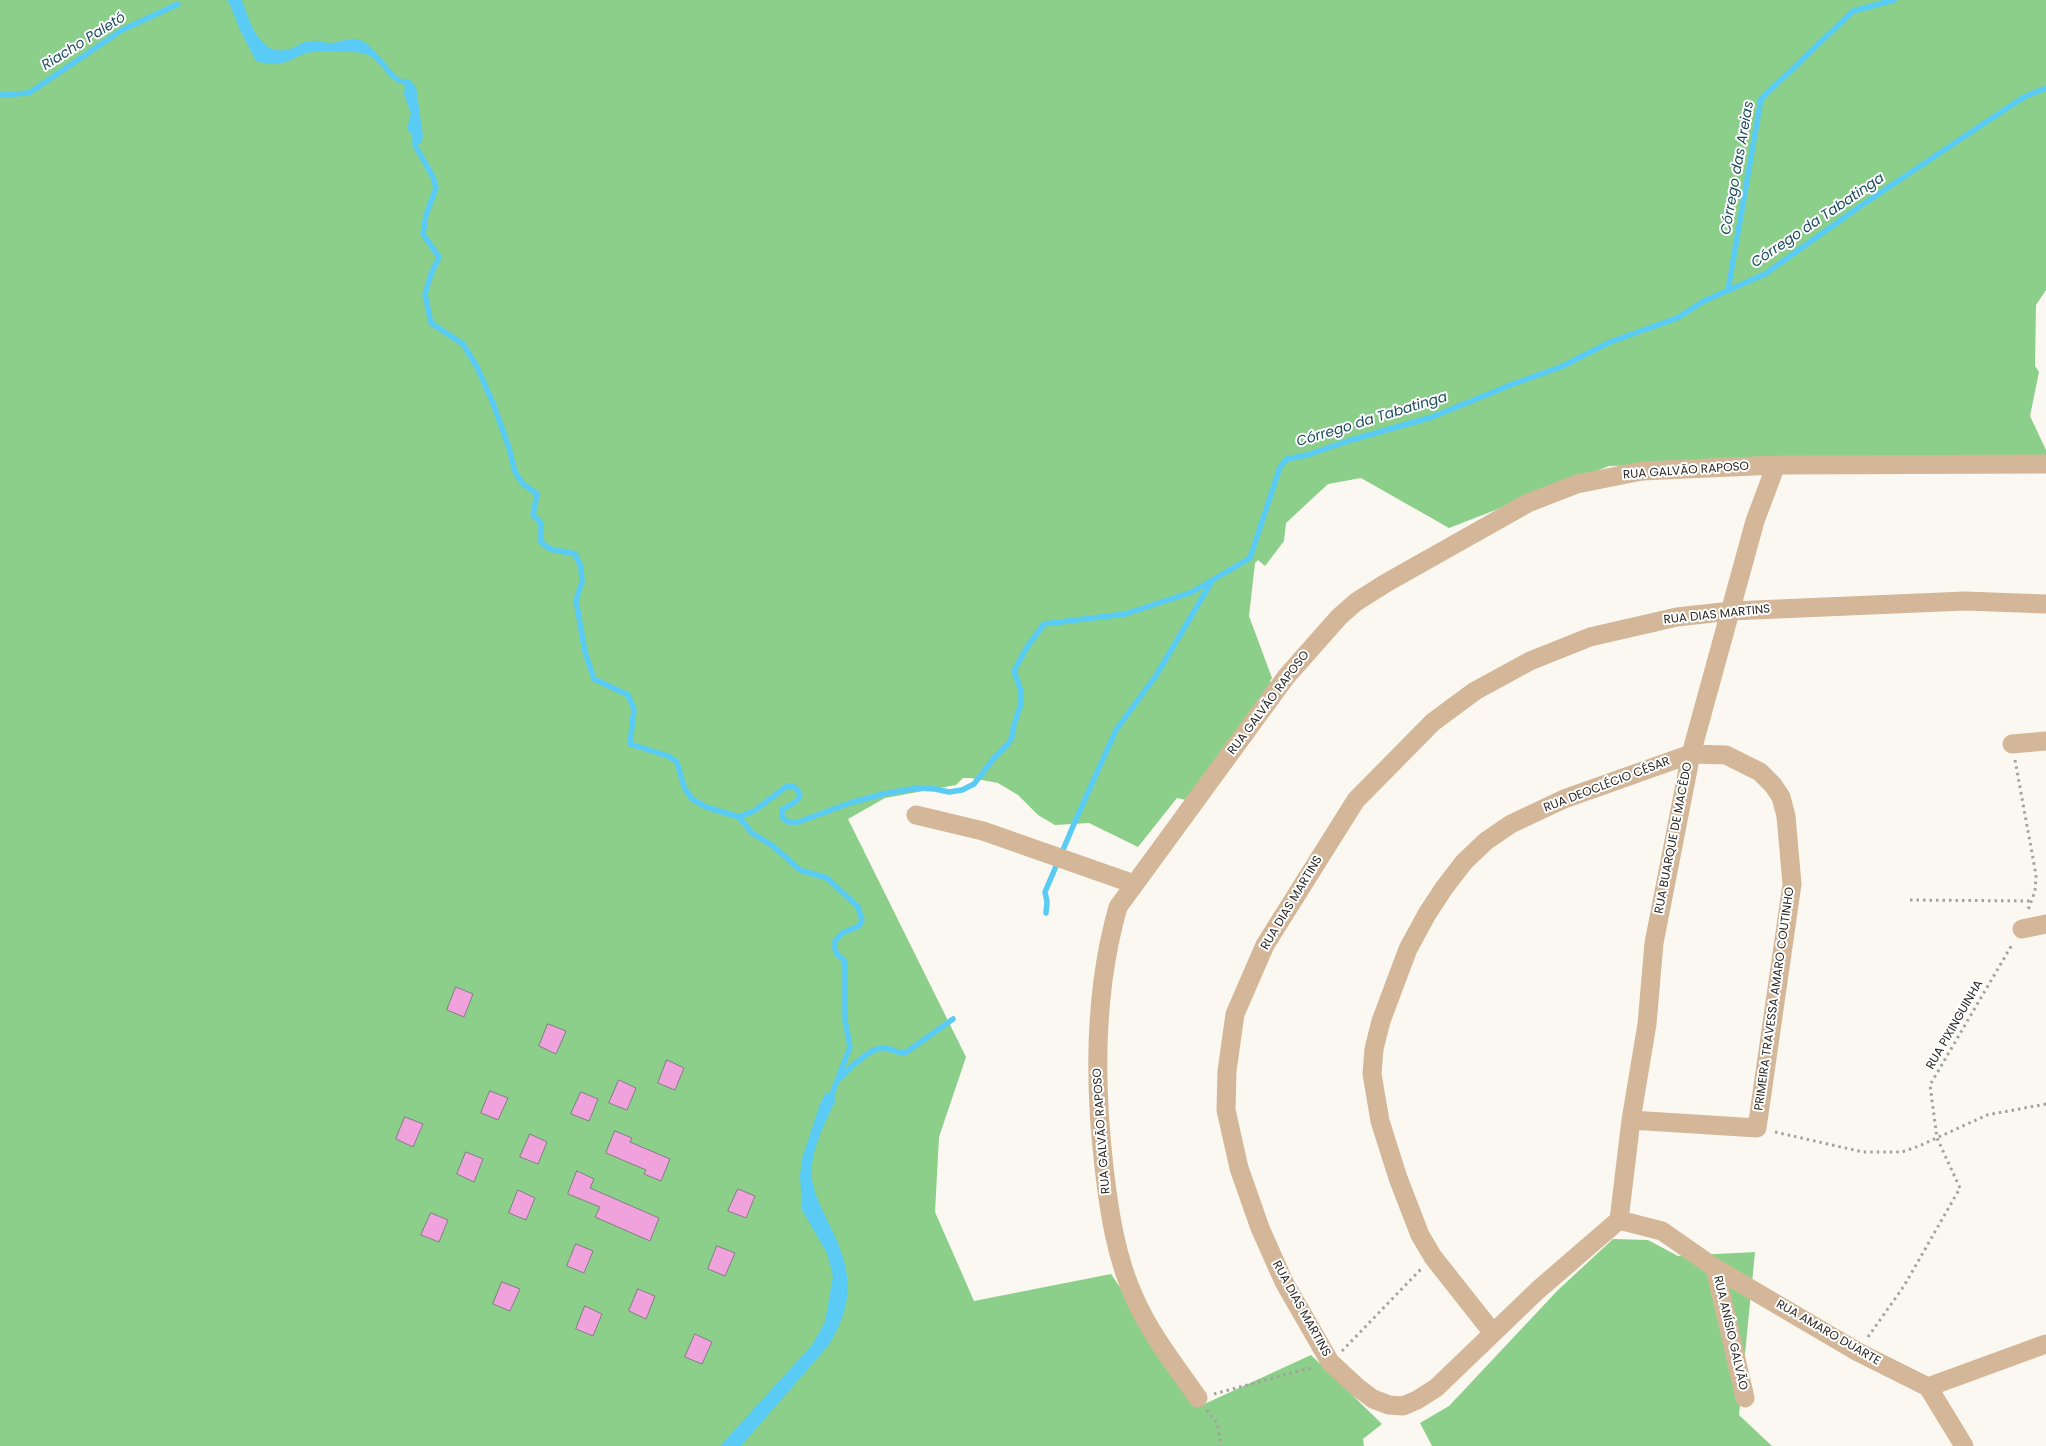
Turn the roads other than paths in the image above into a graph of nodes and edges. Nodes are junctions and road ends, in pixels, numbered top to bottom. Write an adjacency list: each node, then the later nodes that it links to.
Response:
1 (2046, 464): 2 (street, RUA GALVÃO RAPOSO)
2 (1776, 465): 4 (street, RUA BUARQUE DE MACÊDO); 9 (street, RUA GALVÃO RAPOSO)
3 (2046, 604): 4 (street, RUA DIAS MARTINS)
4 (1731, 611): 7 (street, RUA BUARQUE DE MACÊDO); 15 (street, RUA DIAS MARTINS)
5 (2046, 742): 6 (street)
6 (2012, 744)
7 (1690, 754): 12 (street, RUA BUARQUE DE MACÊDO); 12 (street, PRIMEIRA TRAVESSA AMARO COUTINHO); 15 (street, RUA DEOCLÉCIO CÉSAR)
8 (916, 815): 9 (street)
9 (1134, 884): 18 (street, RUA GALVÃO RAPOSO)
10 (2046, 924): 11 (street)
11 (2022, 929)
12 (1631, 1120): 13 (street, RUA BUARQUE DE MACÊDO)
13 (1619, 1220): 14 (street, RUA AMARO DUARTE); 15 (street, RUA DIAS MARTINS)
14 (1715, 1268): 17 (street, RUA AMARO DUARTE); 19 (street, RUA ANÍSIO GALVÃO)
15 (1493, 1333)
16 (2046, 1344): 17 (street)
17 (1928, 1387): 20 (street)
18 (1198, 1398)
19 (1745, 1398)
20 (1964, 1446)

